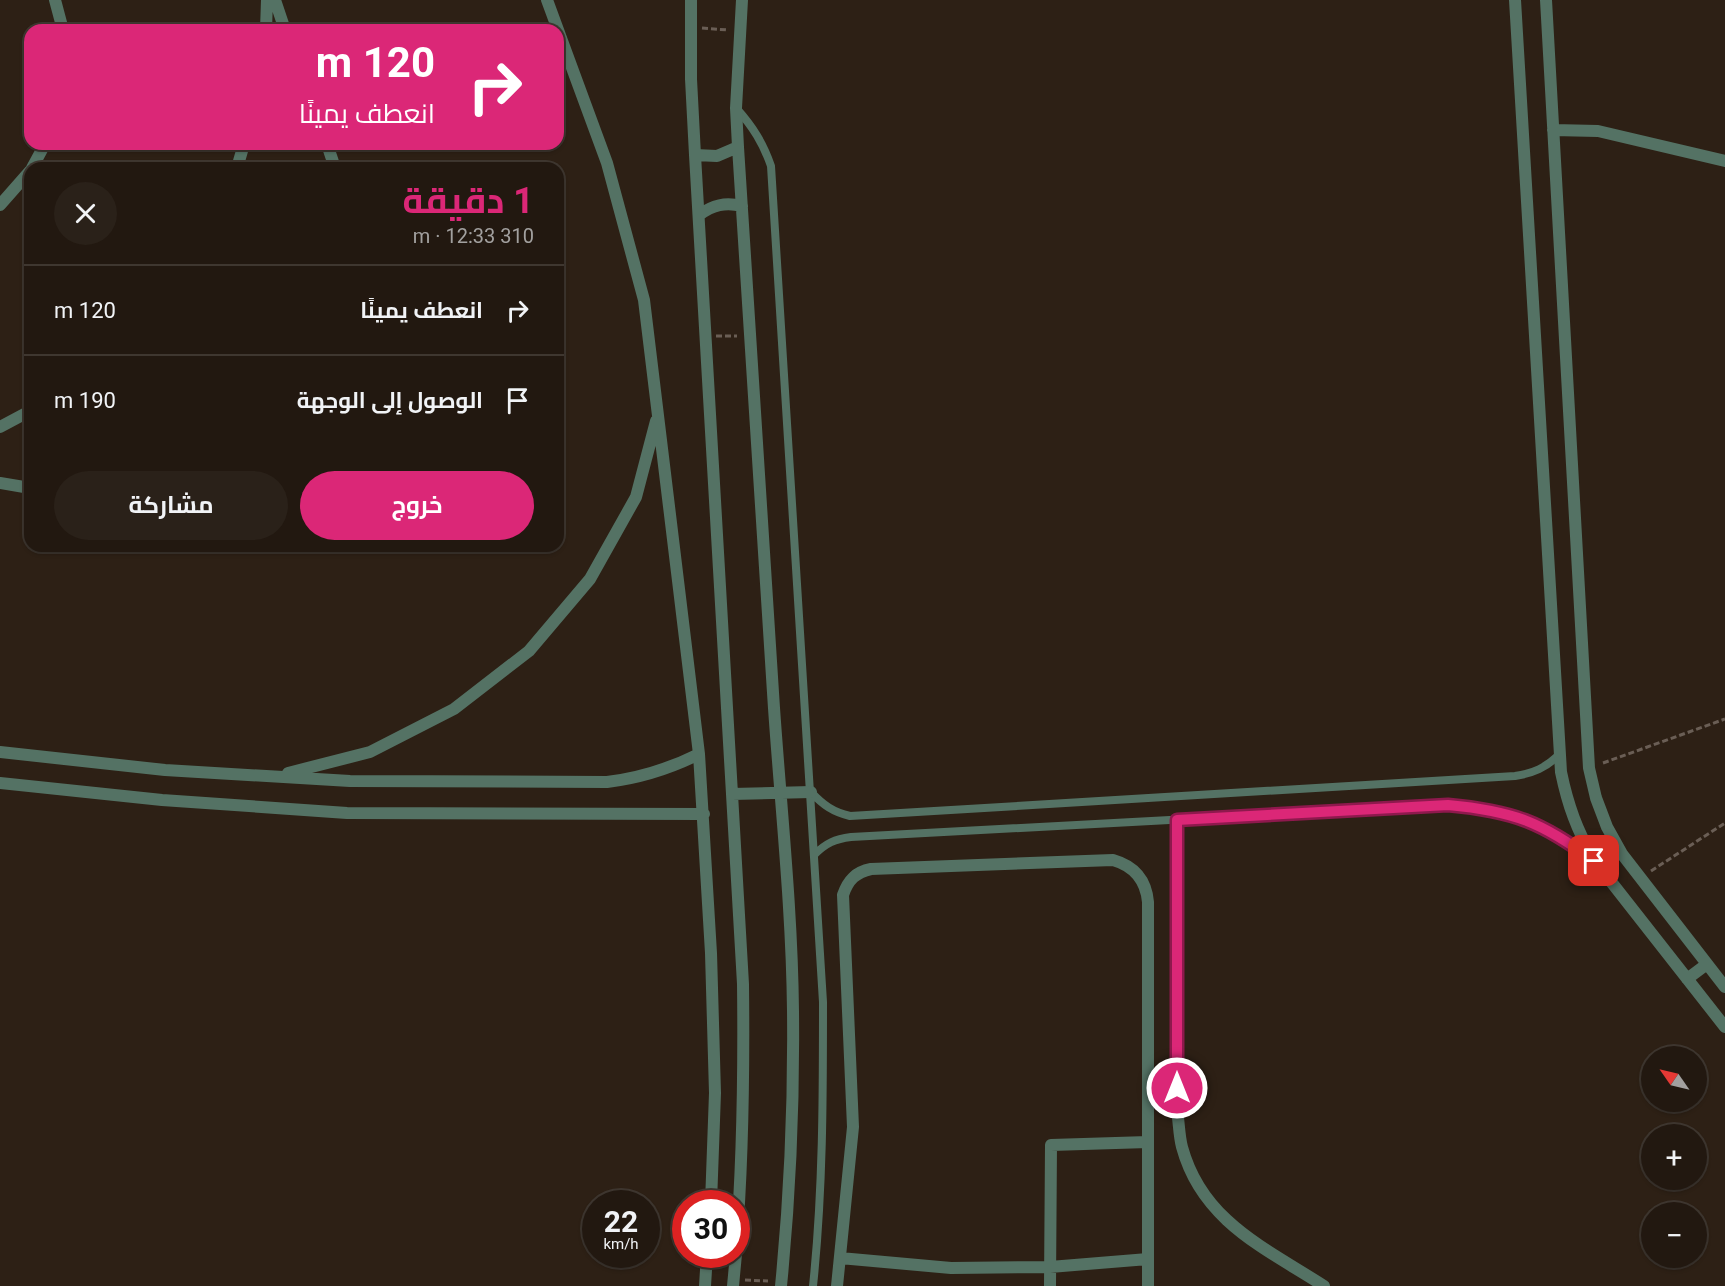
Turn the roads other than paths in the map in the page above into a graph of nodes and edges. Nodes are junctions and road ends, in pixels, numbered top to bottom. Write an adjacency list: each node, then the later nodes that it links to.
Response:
1 (56, 0): 9 (street)
2 (267, 0): 10 (street)
3 (275, 0): 11 (street)
4 (547, 0): 12 (street)
5 (691, 0): 17 (street)
6 (742, 0): 14 (street)
7 (1515, 0): 30 (street)
8 (1545, 0): 15 (street)
9 (62, 24)
10 (266, 24)
11 (283, 24)
12 (556, 24)
13 (564, 46): 24 (street)
14 (736, 108): 16 (street); 33 (lane)
15 (1553, 130): 18 (street); 40 (street)
16 (738, 147): 17 (street); 21 (street)
17 (695, 155): 22 (street)
18 (1725, 161)
19 (24, 177): 20 (street)
20 (0, 205)
21 (742, 206): 22 (street); 34 (street)
22 (699, 215): 35 (street)
23 (24, 414): 25 (street)
24 (658, 414): 29 (street); 31 (street)
25 (0, 427)
26 (0, 483): 27 (street)
27 (24, 487)
28 (0, 752): 31 (street)
29 (699, 754): 31 (street); 36 (street)
30 (1559, 755): 33 (lane); 39 (street)
31 (278, 776)
32 (0, 783): 36 (street)
33 (811, 792): 34 (street); 38 (lane)
34 (780, 793): 35 (street); 53 (street)
35 (732, 794): 46 (street)
36 (704, 814): 45 (street)
37 (1177, 820): 38 (lane); 39 (lane); 59 (street)
38 (814, 855): 55 (lane)
39 (1594, 861): 41 (street)
40 (1707, 964): 41 (street); 42 (street)
41 (1687, 979): 43 (street)
42 (1725, 987)
43 (1725, 1027)
44 (1148, 1142): 47 (street); 48 (street); 51 (street)
45 (711, 1190)
46 (740, 1190)
47 (840, 1258): 51 (street); 56 (street)
48 (1148, 1259): 51 (street); 58 (street)
49 (707, 1268): 54 (street)
50 (735, 1268): 52 (street)
51 (1050, 1268): 57 (street)
52 (734, 1283)
53 (781, 1284)
54 (705, 1286)
55 (813, 1286)
56 (837, 1286)
57 (1050, 1286)
58 (1148, 1286)
59 (1324, 1286)

